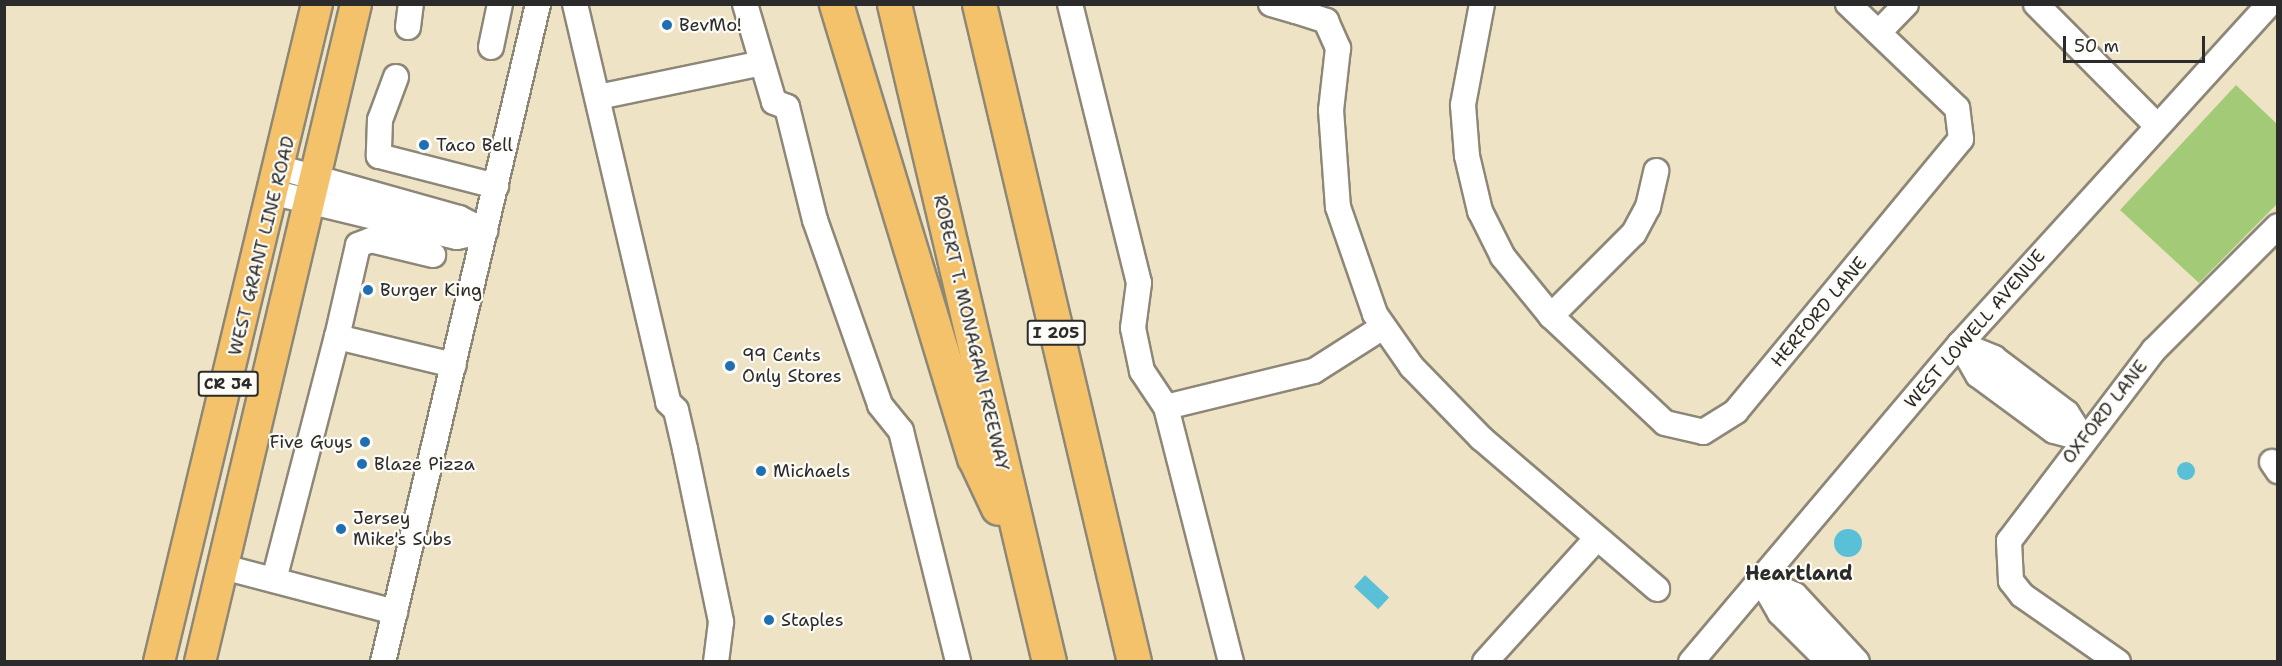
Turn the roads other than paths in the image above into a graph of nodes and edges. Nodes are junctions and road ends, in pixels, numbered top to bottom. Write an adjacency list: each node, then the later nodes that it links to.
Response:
1 (317, 4): 24 (main road, WEST GRANT LINE ROAD / CR J4)
2 (356, 4): 26 (main road, WEST GRANT LINE ROAD / CR J4)
3 (500, 4): 18 (street)
4 (538, 4): 25 (street)
5 (575, 4): 21 (street)
6 (745, 4): 19 (street)
7 (836, 4): 39 (highway)
8 (894, 4): 39 (highway, ROBERT T. MONAGAN FREEWAY)
9 (1070, 4): 35 (street)
10 (1271, 4): 15 (street)
11 (1482, 4): 30 (street, HERFORD LANE)
12 (1906, 4): 17 (street)
13 (2036, 4): 22 (street)
14 (2269, 4): 22 (street, WEST LOWELL AVENUE)
15 (1297, 8): 31 (street)
16 (980, 9): 50 (highway, I 205)
17 (1867, 14): 30 (street, HERFORD LANE)
18 (491, 47)
19 (762, 63): 21 (street); 48 (street)
20 (396, 77): 25 (street)
21 (598, 97): 47 (street)
22 (2157, 126): 33 (street, WEST LOWELL AVENUE)
23 (1656, 171): 30 (street)
24 (278, 180): 26 (street); 44 (main road, WEST GRANT LINE ROAD / CR J4)
25 (496, 186): 28 (street)
26 (314, 189): 28 (street); 38 (main road, WEST GRANT LINE ROAD / CR J4)
27 (2277, 226): 36 (street, OXFORD LANE)
28 (485, 231): 34 (street)
29 (433, 255): 32 (street)
30 (1551, 316)
31 (1383, 327): 35 (street); 37 (street)
32 (337, 338): 34 (street); 40 (street)
33 (1960, 344): 36 (street); 41 (street, WEST LOWELL AVENUE)
34 (454, 365): 43 (street)
35 (1166, 407): 51 (street)
36 (2083, 439): 56 (street, OXFORD LANE)
37 (1597, 538): 42 (street); 52 (street)
38 (223, 567): 40 (street); 45 (main road, WEST GRANT LINE ROAD / CR J4)
39 (1027, 570): 49 (highway, ROBERT T. MONAGAN FREEWAY)
40 (274, 580): 43 (street)
41 (1761, 580): 53 (street, WEST LOWELL AVENUE); 54 (street); 55 (street)
42 (1657, 589)
43 (395, 612): 46 (street)
44 (159, 662)
45 (200, 662)
46 (383, 662)
47 (716, 662)
48 (958, 662)
49 (1049, 662)
50 (1134, 662)
51 (1231, 662)
52 (1485, 662)
53 (1691, 662)
54 (1829, 662)
55 (1857, 662)
56 (2118, 662)

